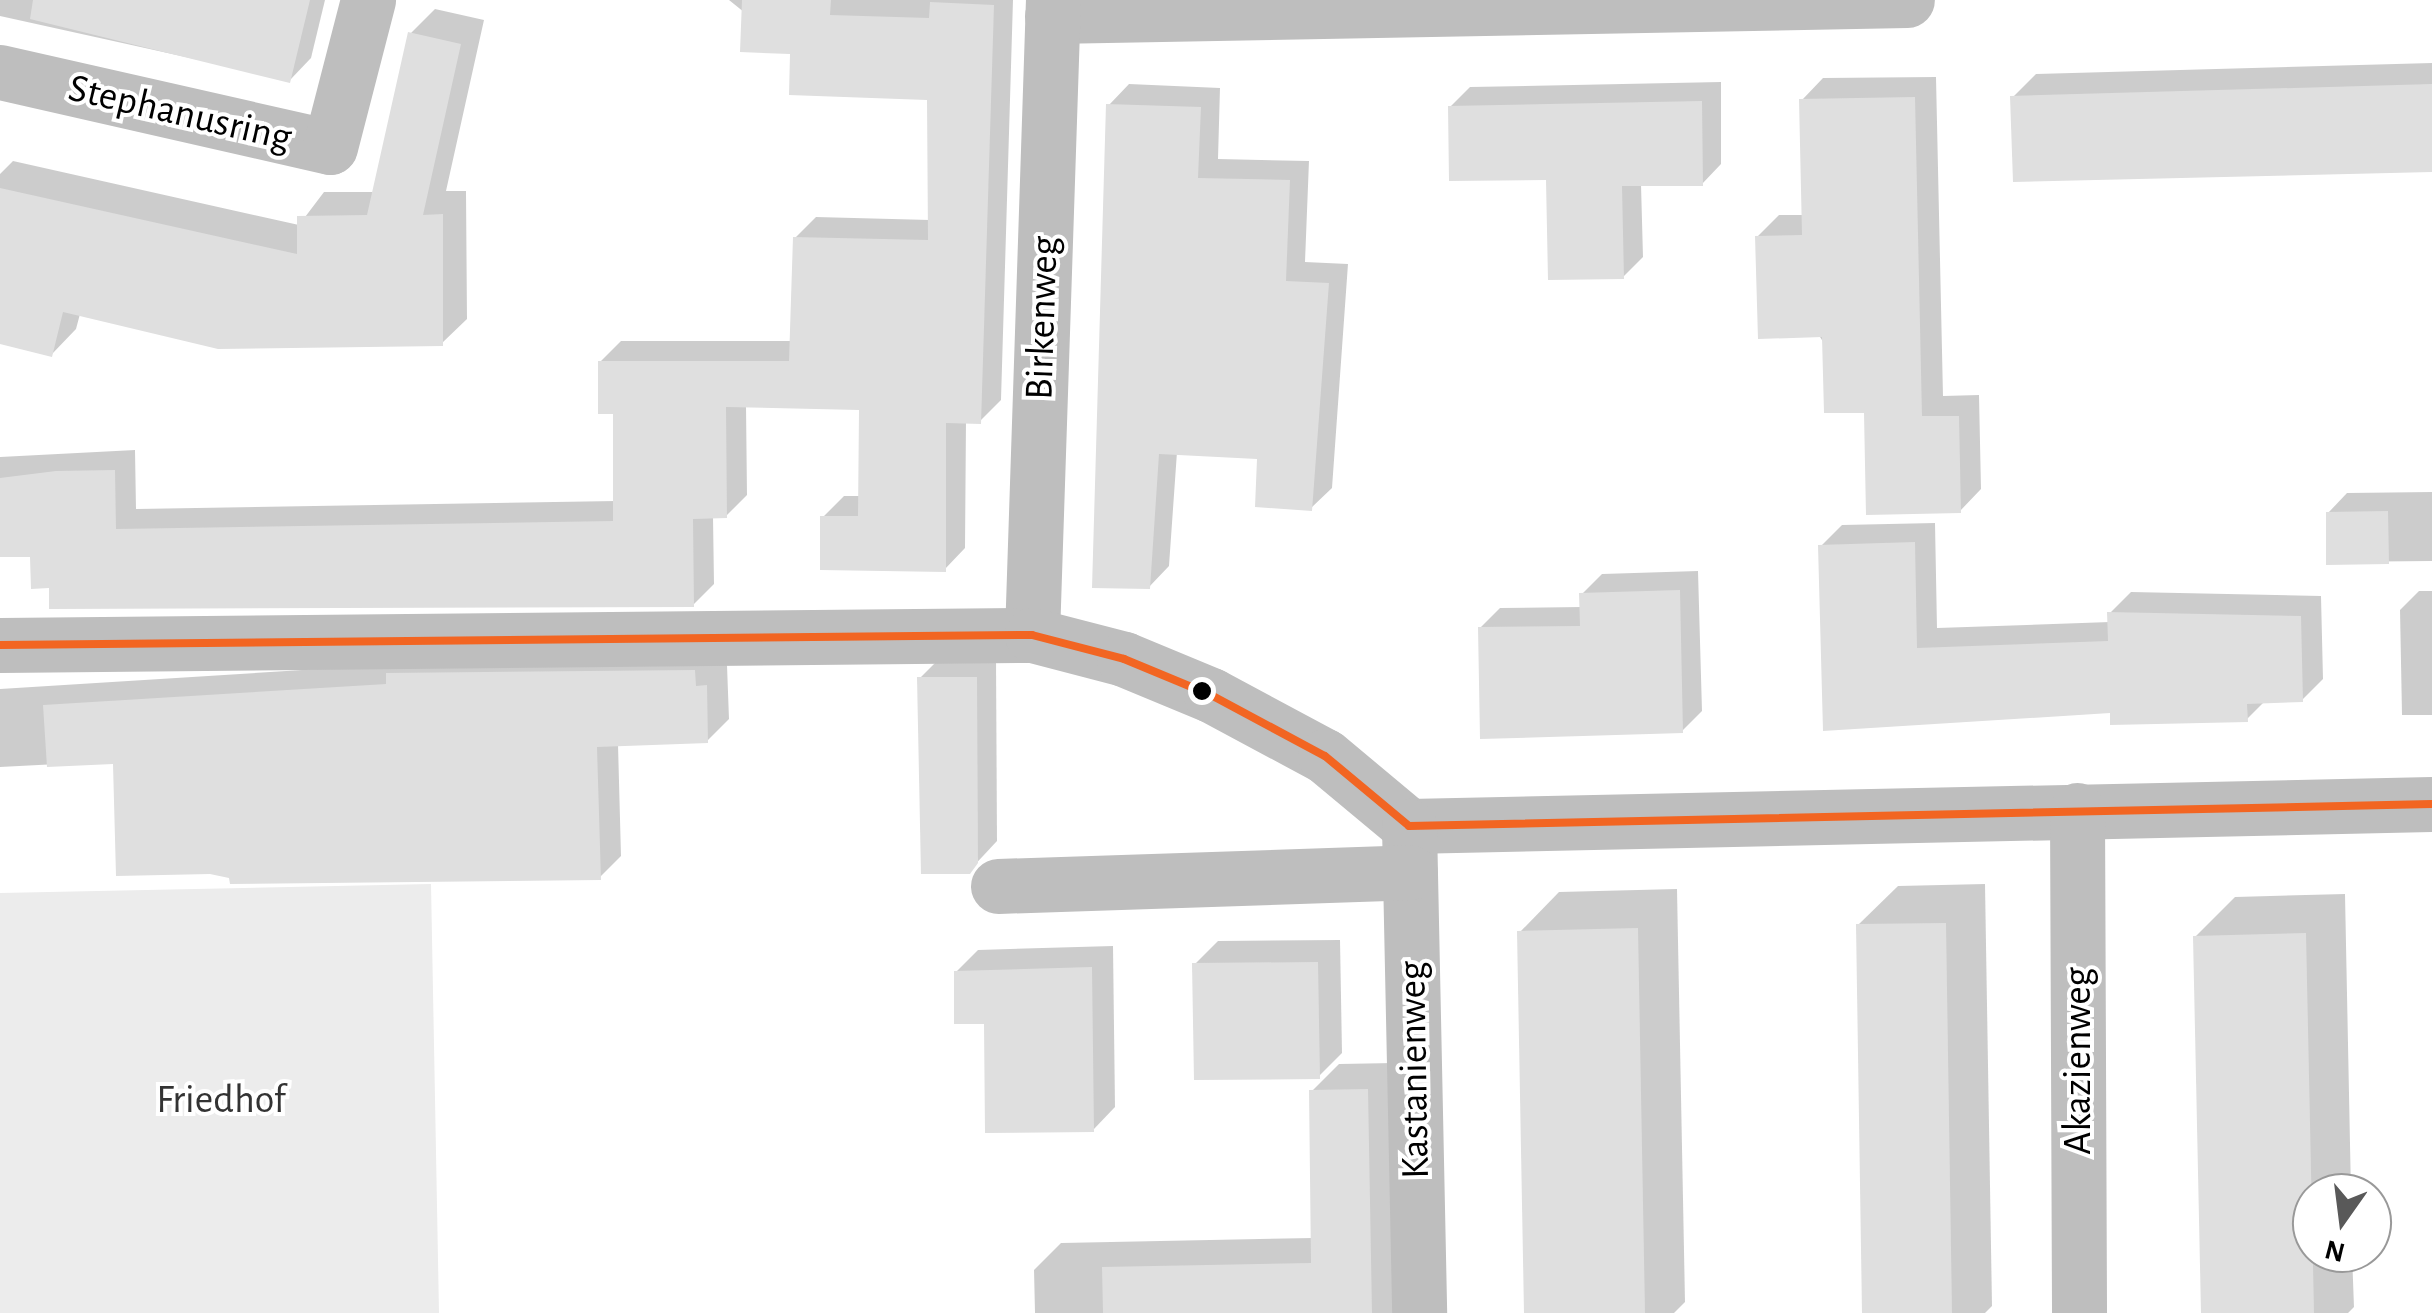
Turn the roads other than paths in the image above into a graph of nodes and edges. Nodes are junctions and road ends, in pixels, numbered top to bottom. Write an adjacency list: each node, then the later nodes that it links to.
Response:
1 (368, 0): 4 (street, Stephanusring)
2 (1907, 0): 3 (street)
3 (1053, 8): 5 (street, Birkenweg)
4 (0, 72)
5 (1032, 635): 6 (street); 9 (street)
6 (0, 645)
7 (2432, 804): 8 (street)
8 (2077, 810): 9 (street); 12 (street, Akazienweg)
9 (1410, 849): 10 (street); 11 (street, Kastanienweg)
10 (998, 886)
11 (1420, 1313)
12 (2079, 1313)

